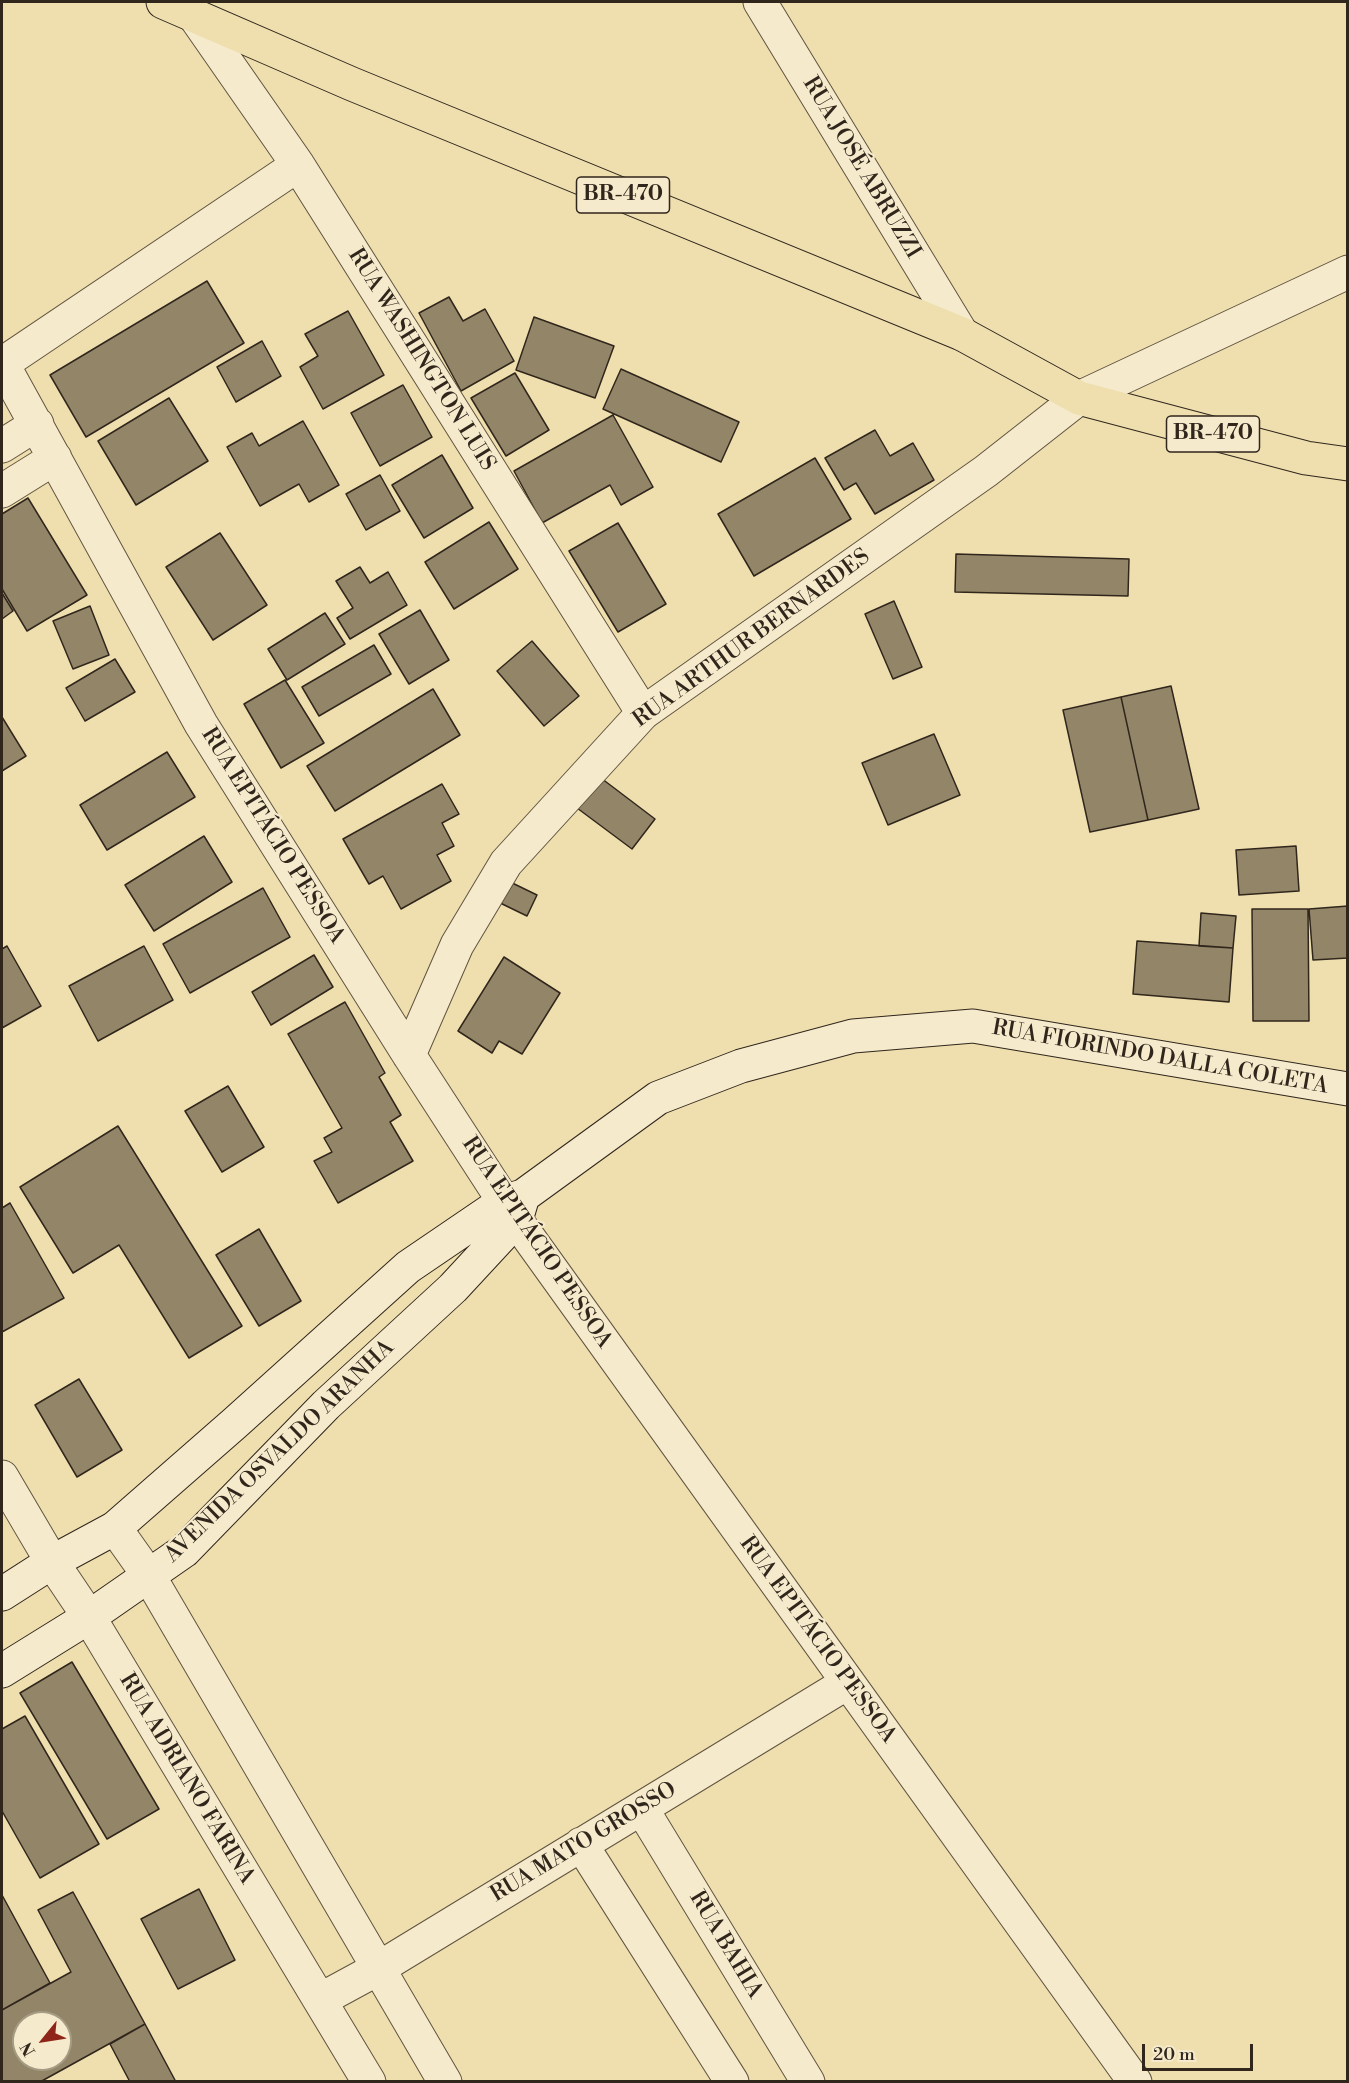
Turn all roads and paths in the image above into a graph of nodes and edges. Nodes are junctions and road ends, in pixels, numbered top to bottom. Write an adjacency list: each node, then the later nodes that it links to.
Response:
1 (760, 2): 5 (street, RUA JOSÉ ABRUZZI)
2 (180, 5): 3 (street, RUA WASHINGTON LUIS); 5 (highway, BR-470)
3 (298, 165): 6 (street); 13 (street, RUA WASHINGTON LUIS)
4 (1347, 272): 7 (street, RUA ARTHUR BERNARDES)
5 (962, 334): 7 (highway, BR-470)
6 (2, 364): 8 (street, RUA EPITÁCIO PESSOA)
7 (1079, 398): 11 (highway, BR-470); 13 (street, RUA ARTHUR BERNARDES)
8 (37, 424): 9 (street); 10 (street, RUA EPITÁCIO PESSOA)
9 (2, 446)
10 (55, 458): 12 (street); 15 (street, RUA EPITÁCIO PESSOA)
11 (1347, 464)
12 (2, 491)
13 (643, 713): 15 (street, RUA ARTHUR BERNARDES)
14 (973, 1026): 16 (street, RUA FIORINDO DALLA COLETA); 17 (street, AVENIDA OSVALDO ARANHA)
15 (409, 1055): 17 (street, RUA EPITÁCIO PESSOA)
16 (1347, 1089)
17 (514, 1206): 19 (street, AVENIDA OSVALDO ARANHA); 21 (street, AVENIDA OSVALDO ARANHA); 25 (street, RUA EPITÁCIO PESSOA)
18 (2, 1477): 20 (street, RUA ADRIANO FARINA)
19 (115, 1528): 20 (street, AVENIDA OSVALDO ARANHA); 21 (street)
20 (52, 1562): 22 (street, AVENIDA OSVALDO ARANHA); 23 (street, RUA ADRIANO FARINA)
21 (149, 1576): 23 (street, AVENIDA OSVALDO ARANHA); 28 (street)
22 (2, 1594)
23 (80, 1605): 24 (street, AVENIDA OSVALDO ARANHA); 29 (street, RUA ADRIANO FARINA)
24 (2, 1671)
25 (847, 1683): 26 (street, RUA MATO GROSSO); 34 (street, RUA EPITÁCIO PESSOA)
26 (642, 1809): 27 (street, RUA MATO GROSSO); 33 (street, RUA BAHIA)
27 (581, 1844): 28 (street, RUA MATO GROSSO); 32 (street)
28 (379, 1968): 29 (street, RUA MATO GROSSO); 31 (street)
29 (320, 2000): 30 (street, RUA ADRIANO FARINA)
30 (369, 2082)
31 (445, 2082)
32 (732, 2082)
33 (808, 2082)
34 (1135, 2082)

